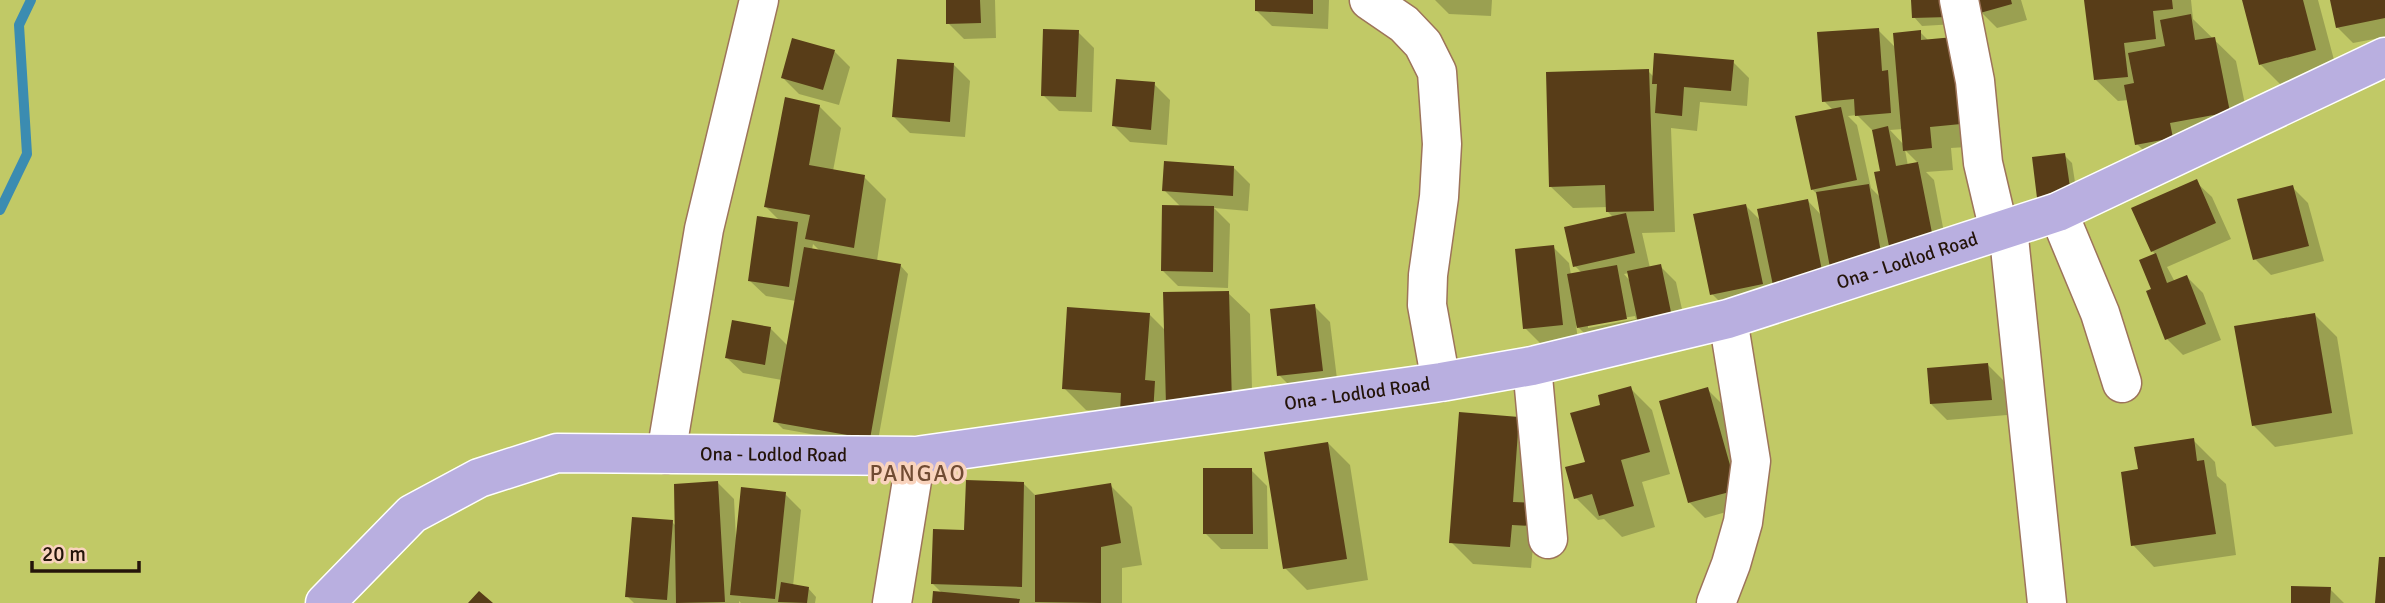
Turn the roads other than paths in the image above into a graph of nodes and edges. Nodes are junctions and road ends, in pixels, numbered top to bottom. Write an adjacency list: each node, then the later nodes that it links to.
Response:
1 (759, 0): 11 (street)
2 (1369, 0): 9 (street)
3 (1959, 0): 6 (street)
4 (2385, 57): 5 (main road, Ona - Lodlod Road)
5 (2058, 212): 6 (main road, Ona - Lodlod Road); 10 (street)
6 (2004, 230): 7 (main road, Ona - Lodlod Road); 17 (street)
7 (1728, 319): 8 (main road, Ona - Lodlod Road); 16 (street)
8 (1532, 366): 9 (main road, Ona - Lodlod Road); 13 (street)
9 (1441, 382): 12 (main road, Ona - Lodlod Road)
10 (2122, 383)
11 (666, 454): 12 (main road, Ona - Lodlod Road); 14 (main road, Ona - Lodlod Road)
12 (916, 456): 15 (street)
13 (1548, 539)
14 (325, 603)
15 (892, 603)
16 (1716, 603)
17 (2047, 603)

